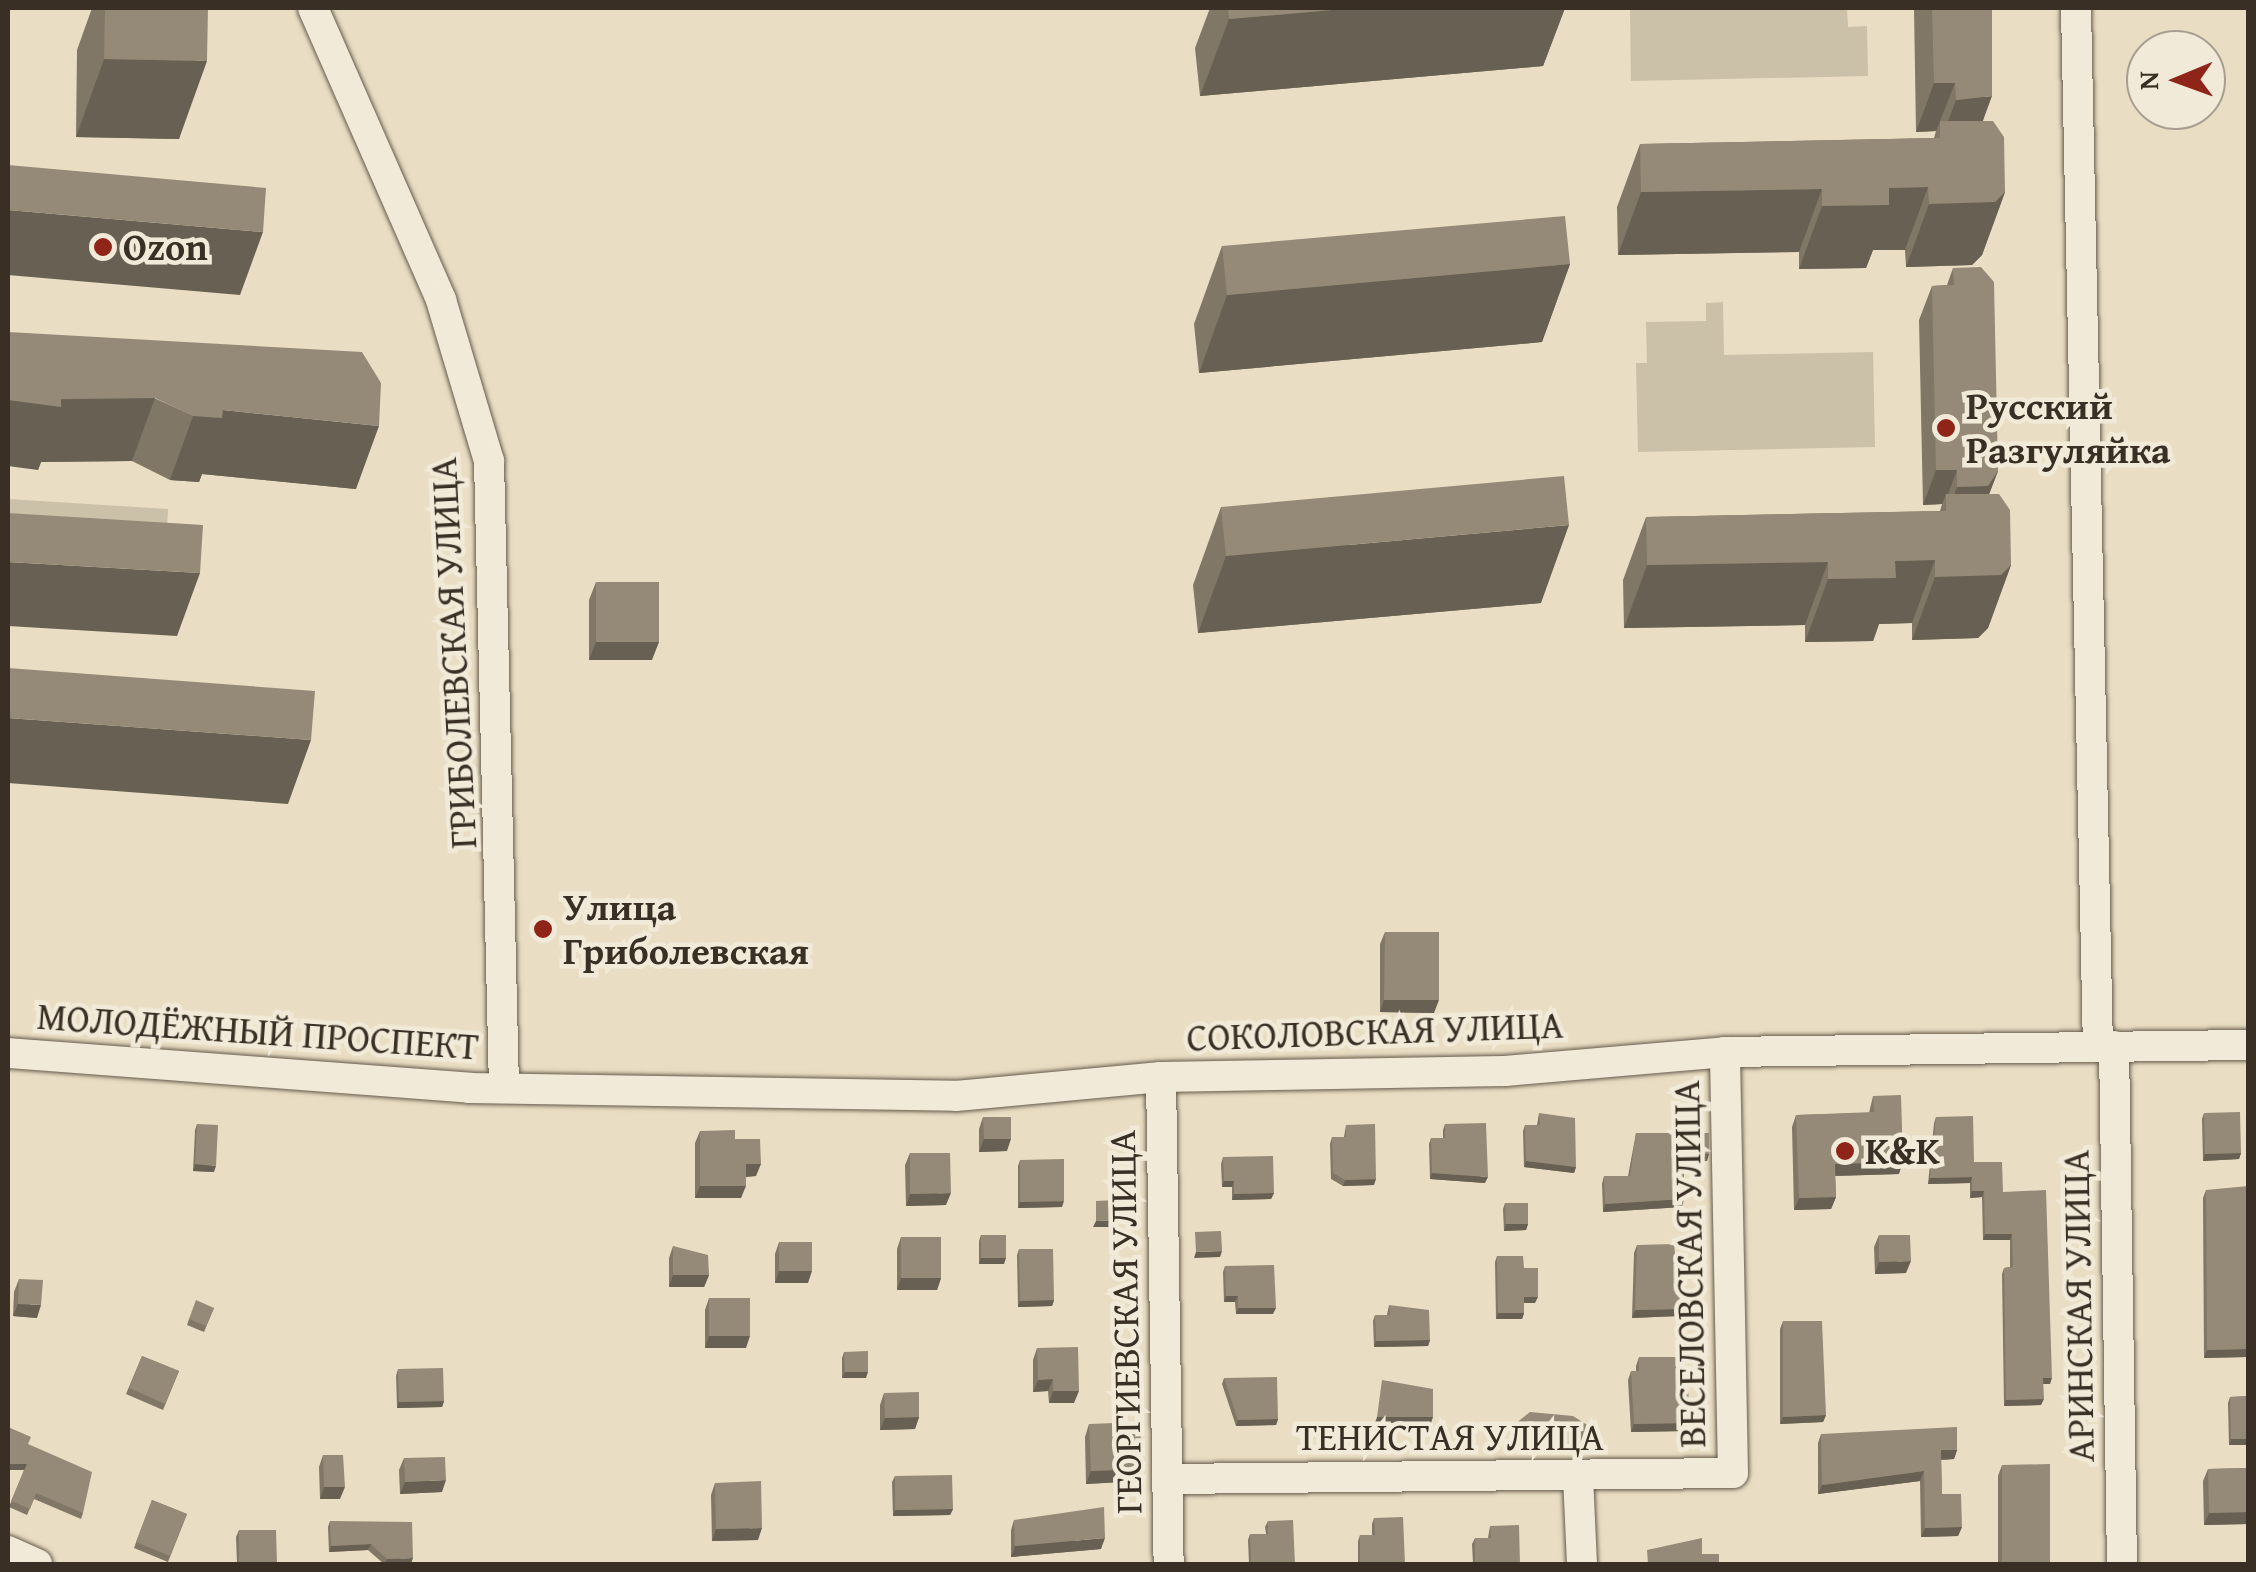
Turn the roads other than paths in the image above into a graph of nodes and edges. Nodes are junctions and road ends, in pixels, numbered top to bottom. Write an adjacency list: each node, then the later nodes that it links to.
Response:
1 (313, 8): 8 (street, ГРИБОЛЕВСКАЯ УЛИЦА)
2 (2076, 8): 4 (street, АРИНСКАЯ УЛИЦА)
3 (2248, 1045): 4 (street, СОКОЛОВСКАЯ УЛИЦА)
4 (2106, 1046): 5 (street, СОКОЛОВСКАЯ УЛИЦА); 16 (street, АРИНСКАЯ УЛИЦА)
5 (1726, 1052): 7 (street, СОКОЛОВСКАЯ УЛИЦА); 9 (street, ВЕСЕЛОВСКАЯ УЛИЦА)
6 (8, 1053): 8 (street, МОЛОДЁЖНЫЙ ПРОСПЕКТ)
7 (1160, 1078): 8 (street, СОКОЛОВСКАЯ УЛИЦА); 11 (street, ГЕОРГИЕВСКАЯ УЛИЦА)
8 (504, 1088)
9 (1733, 1474): 10 (street, ТЕНИСТАЯ УЛИЦА)
10 (1578, 1476): 11 (street, ТЕНИСТАЯ УЛИЦА); 15 (street)
11 (1168, 1478): 13 (street, ГЕОРГИЕВСКАЯ УЛИЦА)
12 (8, 1551): 14 (street)
13 (1165, 1563)
14 (38, 1564)
15 (1582, 1564)
16 (2122, 1564)

